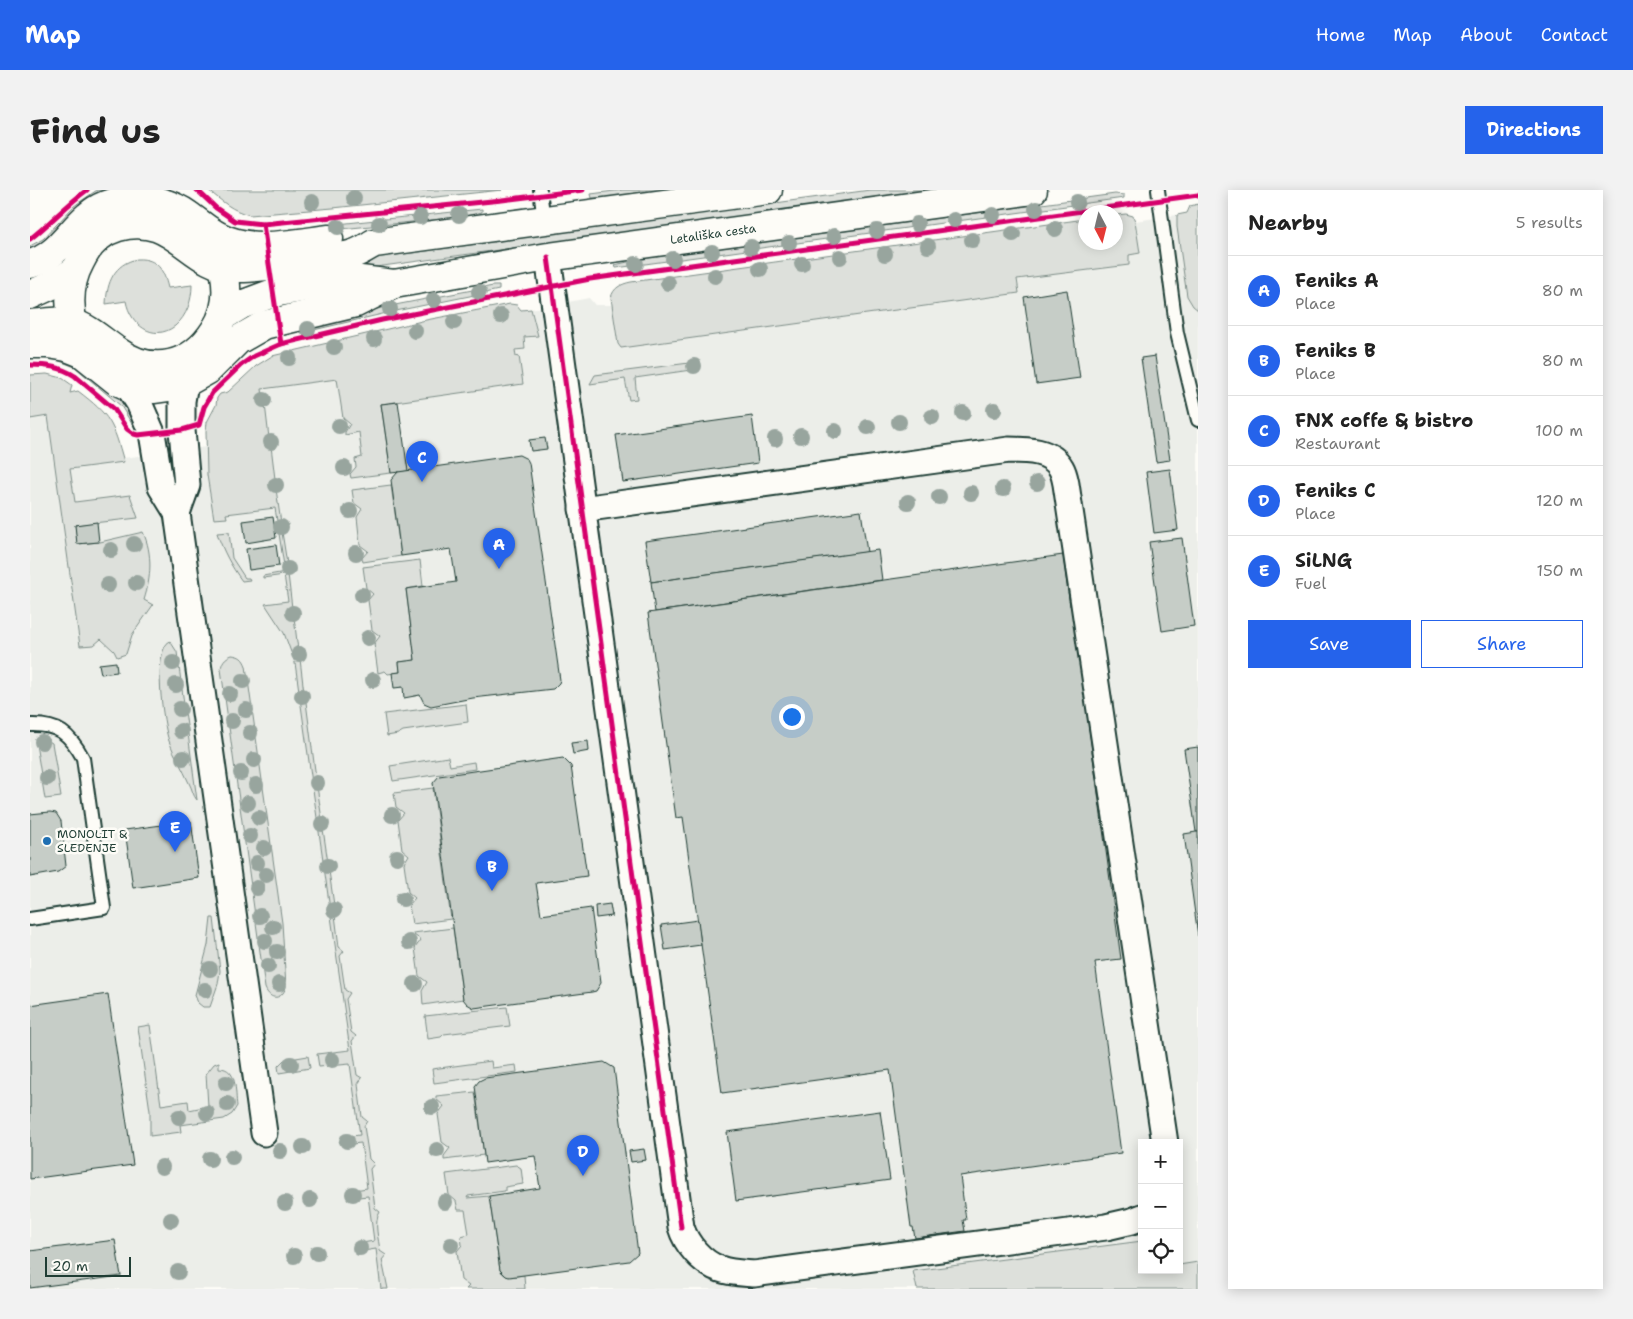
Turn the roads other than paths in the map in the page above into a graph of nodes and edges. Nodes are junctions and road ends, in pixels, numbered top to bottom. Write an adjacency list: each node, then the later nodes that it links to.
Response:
1 (540, 190): 7 (lane)
2 (768, 190): 7 (main road, Letališka cesta)
3 (1033, 190): 11 (main road, Letališka cesta)
4 (1158, 190): 24 (lane)
5 (117, 196): 6 (main road, Letališka cesta); 9 (lane); 12 (main road, Letališka cesta)
6 (172, 199): 8 (main road, Letališka cesta)
7 (544, 221): 10 (main road, Letališka cesta)
8 (208, 231): 10 (main road, Letališka cesta); 13 (main road, Letališka cesta)
9 (101, 235): 13 (main road, Letališka cesta); 14 (main road, Letališka cesta)
10 (374, 243): 13 (main road, Letališka cesta)
11 (548, 257): 15 (main road, Letališka cesta); 26 (street)
12 (30, 264)
13 (224, 266): 17 (main road, Letališka cesta)
14 (75, 271): 16 (main road, Letališka cesta); 18 (main road, Letališka cesta)
15 (394, 284): 17 (main road, Letališka cesta); 22 (main road, Letališka cesta)
16 (30, 294)
17 (223, 316): 22 (main road, Letališka cesta)
18 (71, 322): 19 (main road); 21 (main road, Letališka cesta); 22 (main road, Letališka cesta)
19 (30, 324)
20 (30, 344): 21 (main road, Letališka cesta)
21 (82, 353): 23 (main road, Letališka cesta)
22 (187, 370): 23 (main road, Letališka cesta); 27 (street)
23 (128, 386): 27 (street)
24 (1197, 407): 25 (lane)
25 (1198, 420)
26 (582, 509): 31 (street); 32 (street)
27 (178, 513): 30 (street)
28 (30, 725): 29 (lane)
29 (30, 919)
30 (264, 1133)
31 (1164, 1139)
32 (1138, 1219)

